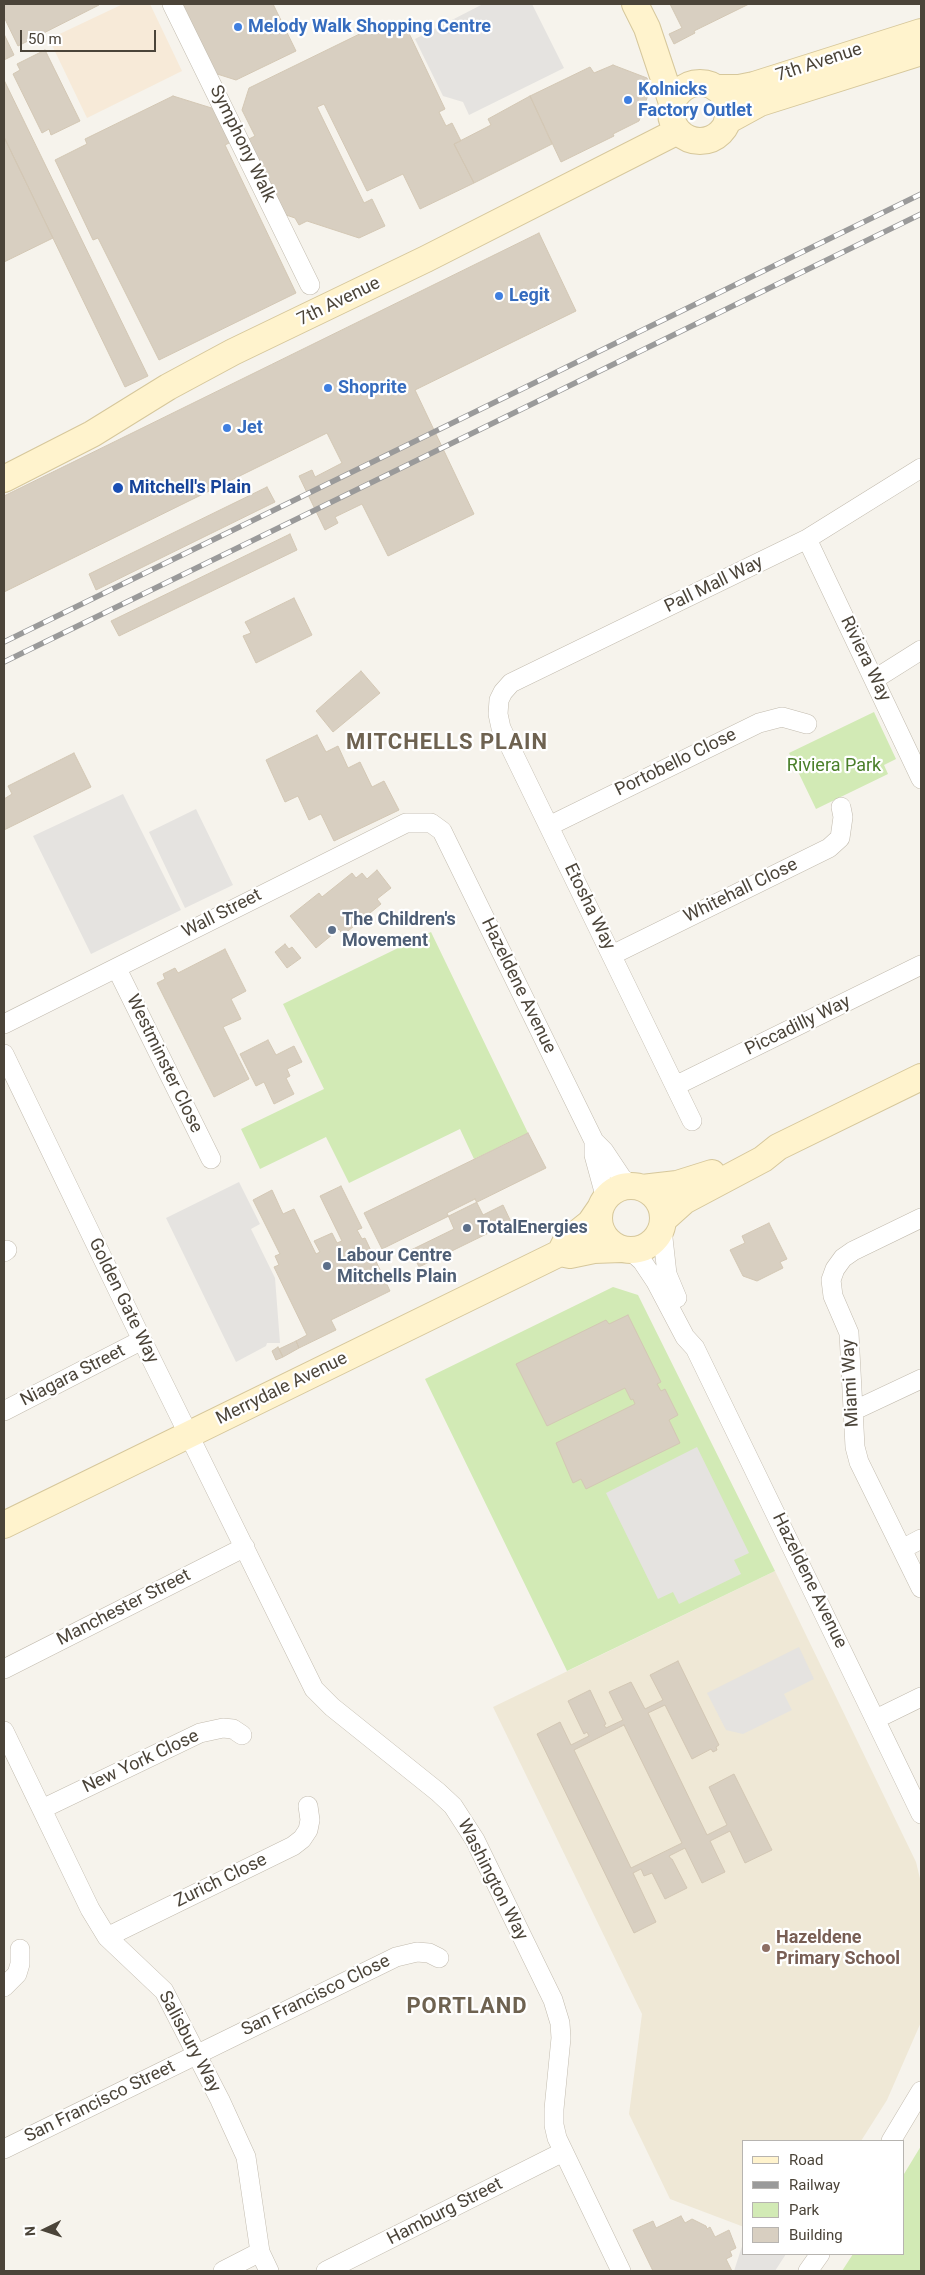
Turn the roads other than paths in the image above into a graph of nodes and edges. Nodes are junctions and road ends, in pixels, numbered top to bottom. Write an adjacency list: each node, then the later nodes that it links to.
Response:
1 (172, 4): 10 (street, Symphony Walk)
2 (635, 4): 3 (street)
3 (646, 28): 6 (street); 7 (street)
4 (921, 32): 6 (street, 7th Avenue)
5 (921, 52): 8 (street, 7th Avenue)
6 (709, 85): 7 (street); 8 (street)
7 (672, 103): 9 (street)
8 (727, 122): 9 (street)
9 (678, 132): 12 (street, 7th Avenue)
10 (310, 285)
11 (921, 468): 13 (street, Pall Mall Way)
12 (4, 479)
13 (807, 539): 15 (street, Riviera Way); 16 (street, Pall Mall Way)
14 (921, 650): 15 (street)
15 (875, 679): 18 (street, Riviera Way)
16 (503, 692): 20 (street, Etosha Way)
17 (807, 724): 20 (street, Portobello Close)
18 (921, 779)
19 (842, 807): 22 (street, Whitehall Close)
20 (549, 826): 22 (street, Etosha Way)
21 (442, 832): 24 (street, Wall Street); 30 (street, Hazeldene Avenue)
22 (612, 955): 28 (street, Etosha Way)
23 (921, 965): 28 (street, Piccadilly Way)
24 (117, 969): 25 (street, Wall Street); 32 (street, Westminster Close)
25 (4, 1024)
26 (4, 1054): 39 (street, Golden Gate Way)
27 (921, 1077): 31 (street)
28 (674, 1086): 29 (street, Etosha Way)
29 (692, 1121)
30 (594, 1141): 33 (street, Hazeldene Avenue); 34 (street, Hazeldene Avenue)
31 (778, 1147): 33 (street); 36 (street)
32 (210, 1159)
33 (637, 1187): 34 (street); 36 (street)
34 (603, 1203): 37 (street); 38 (street, Merrydale Avenue)
35 (921, 1218): 42 (street, Miami Way)
36 (663, 1224): 37 (street); 40 (street, Hazeldene Avenue)
37 (626, 1250): 38 (street, Merrydale Avenue); 40 (street, Hazeldene Avenue)
38 (560, 1253): 44 (street, Merrydale Avenue)
39 (142, 1340): 43 (street, Niagara Street); 44 (street, Golden Gate Way)
40 (695, 1348): 52 (street, Hazeldene Avenue)
41 (921, 1379): 42 (street)
42 (853, 1411): 48 (street, Miami Way)
43 (4, 1412)
44 (190, 1435): 45 (street, Merrydale Avenue); 47 (street, Golden Gate Way)
45 (4, 1525)
46 (921, 1540): 48 (street)
47 (245, 1547): 50 (street, Manchester Street); 66 (street, Washington Way)
48 (902, 1549): 49 (street, Miami Way)
49 (921, 1588)
50 (4, 1669)
51 (921, 1697): 52 (street)
52 (876, 1719): 57 (street, Hazeldene Avenue)
53 (4, 1730): 56 (street, Salisbury Way)
54 (242, 1735): 56 (street, New York Close)
55 (308, 1806): 58 (street, Zurich Close)
56 (42, 1809): 58 (street, Salisbury Way)
57 (921, 1814)
58 (107, 1937): 62 (street, Salisbury Way)
59 (20, 1948): 61 (street)
60 (439, 1958): 62 (street, San Francisco Close)
61 (4, 1987)
62 (196, 2054): 65 (street, San Francisco Street); 67 (street, Salisbury Way)
63 (921, 2091): 64 (street)
64 (892, 2140)
65 (4, 2149)
66 (563, 2152): 71 (street, Hamburg Street); 72 (street, Washington Way)
67 (260, 2252): 69 (street); 70 (street, Salisbury Way)
68 (819, 2255): 73 (street)
69 (222, 2271)
70 (269, 2271)
71 (326, 2271)
72 (622, 2271)
73 (808, 2271)

